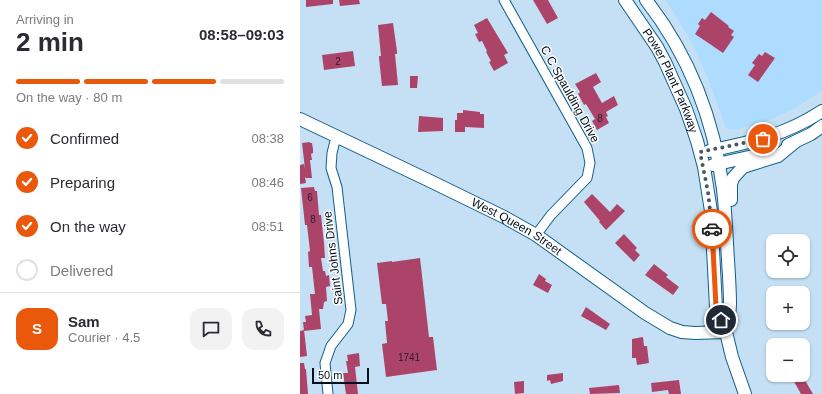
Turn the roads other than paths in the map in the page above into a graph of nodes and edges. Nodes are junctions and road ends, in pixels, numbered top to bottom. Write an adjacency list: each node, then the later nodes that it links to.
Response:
1 (504, 0): 13 (street, C C Spaulding Drive)
2 (624, 0): 10 (main road, Power Plant Parkway)
3 (646, 0): 9 (main road, Power Plant Parkway)
4 (822, 111): 9 (main road)
5 (300, 119): 7 (main road, West Queen Street)
6 (822, 126): 8 (main road)
7 (336, 136): 13 (main road, West Queen Street); 16 (street, Saint Johns Drive)
8 (795, 142): 11 (main road); 14 (main road)
9 (716, 149): 10 (main road); 11 (main road, Power Plant Parkway)
10 (700, 152): 12 (main road, Power Plant Parkway)
11 (719, 164): 12 (main road); 14 (main road, Power Plant Parkway)
12 (704, 167): 15 (main road, Power Plant Parkway)
13 (536, 235): 15 (main road, West Queen Street)
14 (727, 254): 15 (main road, Power Plant Parkway)
15 (726, 332): 17 (main road, Power Plant Parkway)
16 (328, 394)
17 (745, 394)

